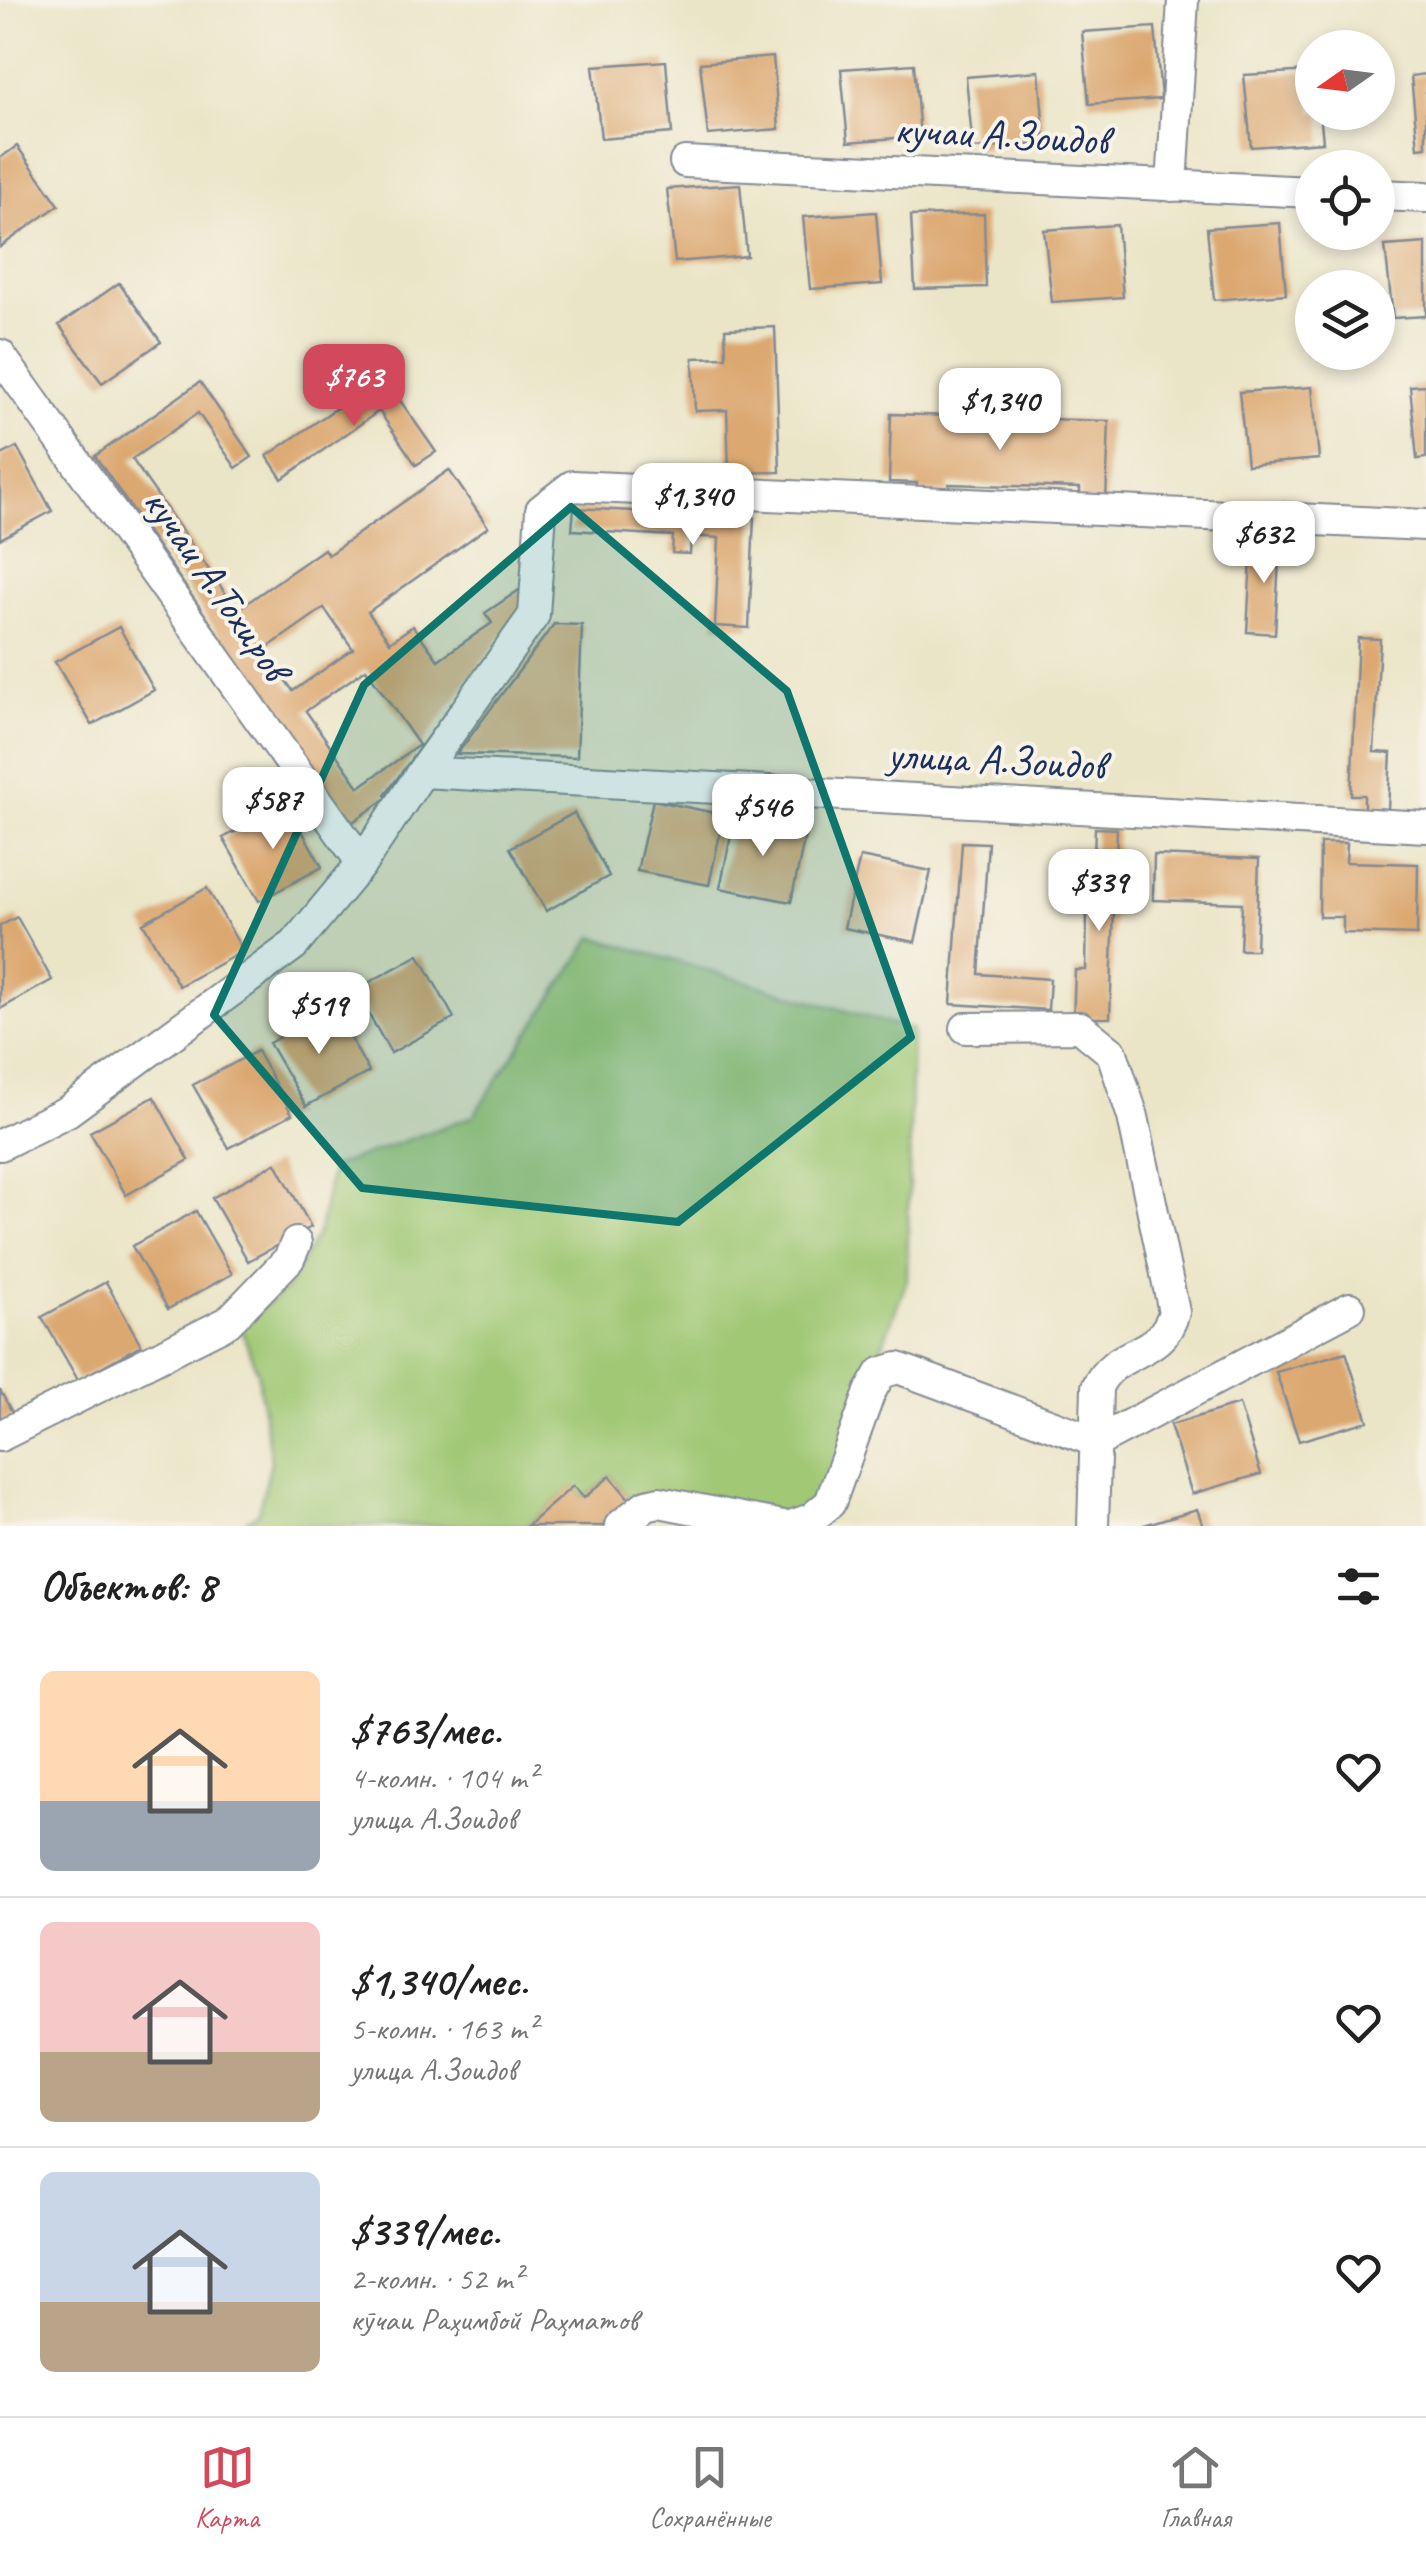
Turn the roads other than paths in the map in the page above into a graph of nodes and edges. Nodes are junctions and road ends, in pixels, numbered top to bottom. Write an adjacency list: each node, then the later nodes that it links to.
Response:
1 (1183, 0): 3 (street)
2 (686, 162): 3 (street, кучаи А.Зоидов)
3 (1172, 186): 4 (street, кучаи А.Зоидов)
4 (1295, 191)
5 (1395, 196): 6 (street)
6 (1426, 197)
7 (0, 355): 11 (street, кучаи А.Тохиров)
8 (1426, 525): 9 (street)
9 (422, 772): 10 (street, улица А.Зоидов); 11 (street)
10 (1426, 826)
11 (362, 864): 13 (street)
12 (966, 1028): 17 (street)
13 (0, 1145)
14 (296, 1244): 16 (street)
15 (1350, 1308): 17 (street)
16 (0, 1436)
17 (1097, 1442): 20 (street); 21 (street)
18 (620, 1526): 19 (street)
19 (783, 1526)
20 (791, 1526)
21 (1093, 1526)

